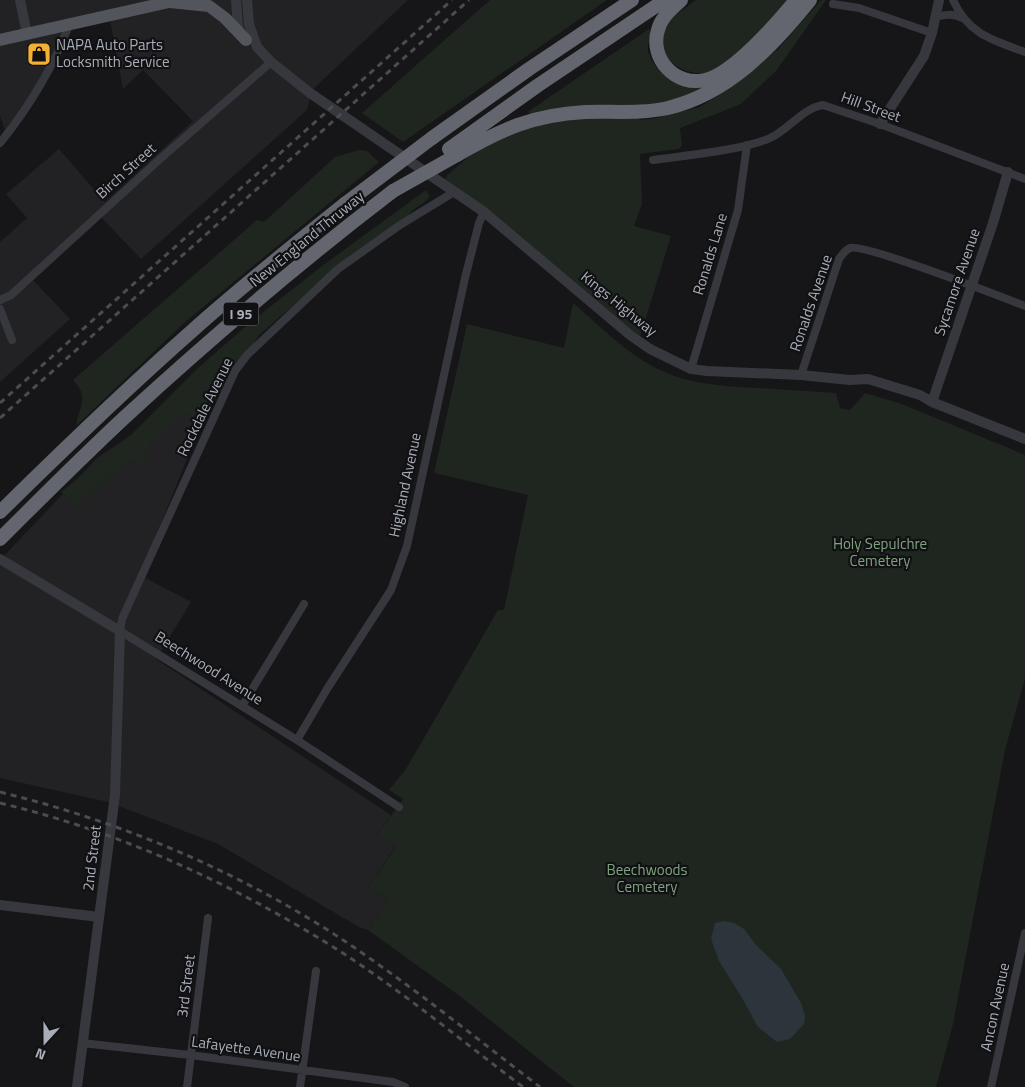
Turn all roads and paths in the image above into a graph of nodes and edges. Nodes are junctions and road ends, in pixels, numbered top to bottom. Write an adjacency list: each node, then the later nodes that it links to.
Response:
1 (20, 0): 18 (street)
2 (236, 0): 20 (street)
3 (247, 0): 21 (street, Kings Highway)
4 (632, 0): 42 (highway, New England Thruway / I 95, bridge)
5 (665, 0): 27 (highway)
6 (681, 0): 7 (highway)
7 (796, 0)
8 (810, 0): 27 (highway)
9 (938, 0): 14 (street)
10 (953, 0): 15 (street)
11 (173, 1): 12 (main road); 20 (main road)
12 (148, 3): 16 (main road)
13 (833, 4): 17 (street)
14 (935, 17): 15 (street); 17 (street)
15 (962, 18): 22 (street)
16 (69, 25): 18 (main road); 25 (street)
17 (932, 33): 24 (street)
18 (27, 34): 19 (main road)
19 (0, 40)
20 (246, 40): 21 (street, Kings Highway)
21 (257, 47): 23 (street, Kings Highway)
22 (1025, 52)
23 (271, 62): 31 (street, Kings Highway); 34 (street, Birch Street)
24 (880, 124): 26 (street, Hill Street); 29 (street, Hill Street)
25 (0, 143)
26 (747, 145): 28 (street, Hill Street); 38 (street, Ronalds Lane)
27 (453, 152): 43 (highway, New England Thruway / I 95, bridge)
28 (653, 160)
29 (1008, 172): 30 (street, Hill Street); 33 (street, Sycamore Avenue)
30 (1025, 179)
31 (454, 192): 32 (street, Kings Highway); 46 (street, Rockdale Avenue)
32 (484, 212): 38 (street, Kings Highway); 48 (street, Highland Avenue)
33 (972, 286): 35 (street, Ronalds Avenue); 39 (street, Ronalds Avenue); 40 (street, Sycamore Avenue)
34 (0, 300)
35 (1025, 306)
36 (0, 309): 37 (street)
37 (12, 340)
38 (691, 368): 39 (street, Kings Highway)
39 (802, 375): 40 (street, Kings Highway)
40 (932, 402): 41 (street, Kings Highway)
41 (1025, 439)
42 (0, 512)
43 (0, 539)
44 (0, 559): 46 (street, Beechwood Avenue)
45 (304, 604): 47 (street)
46 (120, 631): 47 (street, Beechwood Avenue); 51 (street, 2nd Street)
47 (242, 706): 48 (street, Beechwood Avenue)
48 (297, 740): 49 (street, Beechwood Avenue)
49 (399, 807)
50 (0, 905): 51 (street)
51 (99, 917): 55 (street, 2nd Street)
52 (208, 918): 56 (street, 3rd Street)
53 (1025, 933): 62 (street, Ancon Avenue)
54 (316, 971): 57 (street)
55 (82, 1043): 56 (street, Lafayette Avenue); 58 (street, 2nd Street)
56 (190, 1055): 57 (street, Lafayette Avenue); 59 (street, 3rd Street)
57 (302, 1071): 60 (street); 61 (street, Lafayette Avenue)
58 (77, 1087)
59 (187, 1087)
60 (300, 1087)
61 (405, 1087)
62 (991, 1087)

